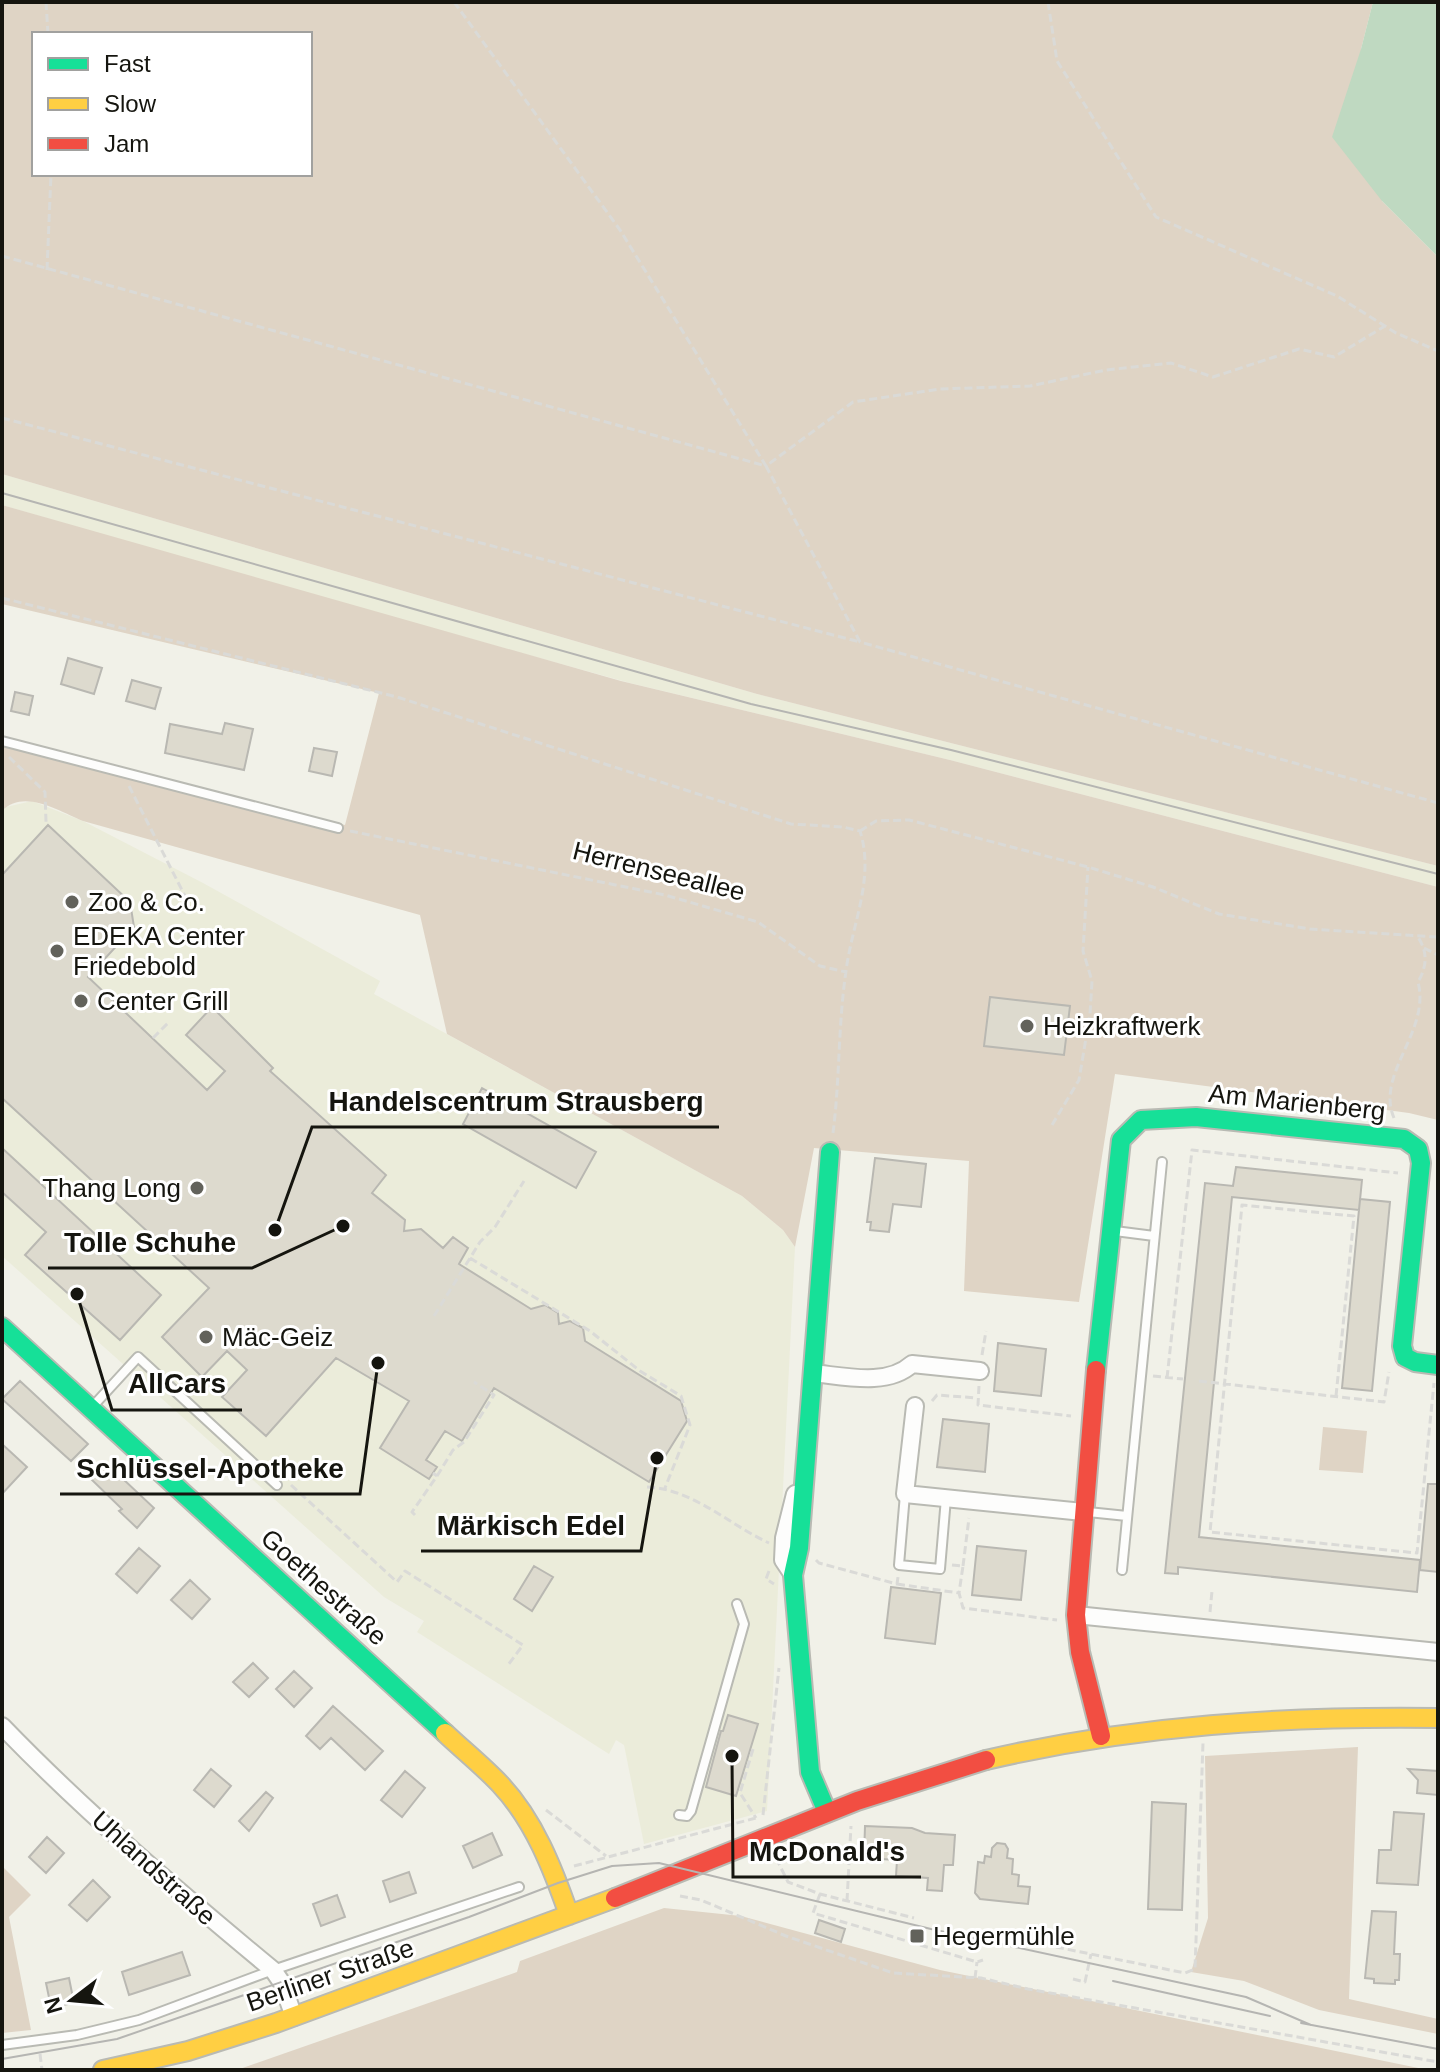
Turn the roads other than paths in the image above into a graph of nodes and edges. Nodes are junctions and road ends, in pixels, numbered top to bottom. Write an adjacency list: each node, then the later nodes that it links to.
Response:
1 (2, 741): 2 (lane)
2 (338, 828)
3 (830, 1152): 10 (street)
4 (1162, 1162): 6 (lane)
5 (1110, 1230): 6 (lane); 8 (street, Am Marienberg); 16 (street, Am Marienberg)
6 (1154, 1236): 17 (lane)
7 (2, 1327): 12 (street, Goethestraße)
8 (1437, 1364)
9 (980, 1371): 10 (street)
10 (812, 1373): 25 (street)
11 (922, 1406): 14 (street)
12 (90, 1409): 13 (lane); 28 (street, Goethestraße)
13 (280, 1481)
14 (905, 1494): 15 (street); 15 (lane)
15 (946, 1497): 16 (street)
16 (1083, 1512): 17 (lane); 20 (street, Am Marienberg)
17 (1127, 1516): 18 (lane)
18 (1122, 1570)
19 (737, 1604): 26 (lane)
20 (1071, 1618): 21 (street); 24 (street, Am Marienberg)
21 (1438, 1652)
22 (1438, 1718): 24 (street, Berliner Straße)
23 (2, 1726): 29 (street, Uhlandstraße)
24 (1101, 1736): 25 (street, Berliner Straße)
25 (827, 1812): 28 (street, Berliner Straße)
26 (679, 1815)
27 (519, 1887): 29 (lane)
28 (569, 1915): 30 (street, Berliner Straße)
29 (273, 1970): 30 (street, Uhlandstraße); 31 (lane)
30 (294, 2017): 32 (street, Berliner Straße)
31 (2, 2045)
32 (136, 2067): 33 (street, Berliner Straße)
33 (103, 2070)

